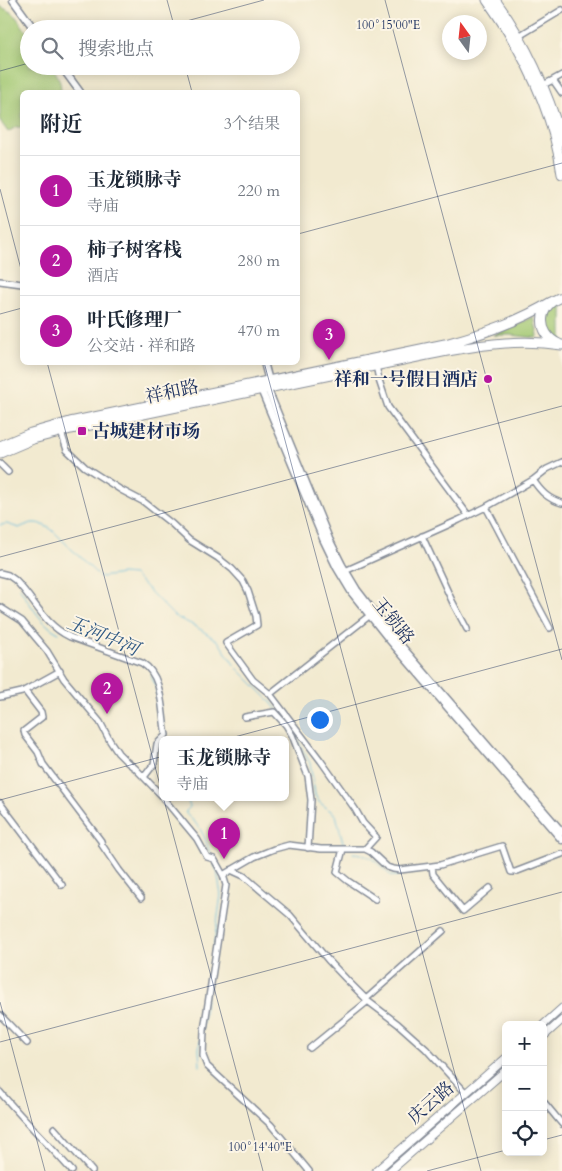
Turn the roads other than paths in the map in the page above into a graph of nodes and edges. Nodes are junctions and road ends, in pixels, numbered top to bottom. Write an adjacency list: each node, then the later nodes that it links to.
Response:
1 (13, 0): 5 (street)
2 (488, 0): 14 (highway)
3 (495, 0): 6 (highway)
4 (562, 10): 6 (street)
5 (27, 20)
6 (519, 36): 10 (highway)
7 (68, 75): 11 (street)
8 (562, 75): 9 (street)
9 (553, 80): 10 (street); 12 (street)
10 (543, 85): 13 (highway)
11 (79, 90)
12 (562, 93)
13 (562, 141)
14 (562, 174)
15 (0, 281): 16 (street)
16 (20, 284)
17 (562, 290): 18 (highway)
18 (556, 300): 19 (highway); 22 (highway, 祥和路)
19 (562, 344): 21 (highway, 祥和路)
20 (264, 365): 22 (street)
21 (376, 365): 22 (highway, 祥和路); 32 (street)
22 (264, 385): 23 (highway, 祥和路); 24 (highway, 祥和路); 34 (street, 玉锁路); 37 (street, 玉锁路)
23 (61, 432): 25 (highway, 祥和路); 42 (street)
24 (0, 446)
25 (0, 453)
26 (562, 462): 29 (street)
27 (0, 464): 28 (street)
28 (8, 472)
29 (533, 480): 30 (street); 31 (street)
30 (562, 503)
31 (486, 507): 32 (street); 38 (street)
32 (468, 515): 33 (street)
33 (422, 536): 34 (street); 39 (street)
34 (345, 571): 51 (street, 玉锁路)
35 (0, 573): 45 (street)
36 (0, 607): 40 (street)
37 (369, 616): 42 (street); 52 (street, 玉锁路)
38 (550, 628)
39 (467, 629)
40 (60, 671): 41 (street); 47 (street)
41 (25, 691): 43 (street); 62 (street)
42 (270, 694): 55 (street)
43 (0, 698)
44 (245, 716): 53 (street)
45 (165, 736)
46 (159, 742): 47 (street)
47 (144, 777): 48 (street)
48 (159, 794)
49 (165, 801): 59 (street)
50 (0, 803): 60 (street)
51 (562, 832)
52 (562, 840)
53 (308, 848): 54 (street); 58 (street)
54 (343, 849): 55 (street); 63 (street)
55 (365, 849): 57 (street)
56 (562, 854): 57 (street)
57 (432, 866): 61 (street)
58 (231, 870): 59 (street); 65 (street)
59 (223, 875): 82 (street)
60 (62, 885)
61 (490, 888)
62 (141, 898)
63 (375, 899)
64 (443, 931): 65 (street)
65 (367, 1000): 72 (street); 76 (street)
66 (562, 1008): 69 (main road)
67 (0, 1015): 71 (street)
68 (562, 1020): 70 (main road)
69 (547, 1021)
70 (547, 1033)
71 (27, 1043)
72 (310, 1048)
73 (502, 1062): 76 (main road, 庆云路)
74 (502, 1073): 84 (main road, 庆云路)
75 (0, 1092): 80 (street)
76 (466, 1093): 83 (main road, 庆云路)
77 (547, 1106): 78 (street)
78 (562, 1124)
79 (54, 1128): 81 (street)
80 (72, 1171)
81 (92, 1171)
82 (309, 1171)
83 (376, 1171)
84 (390, 1171)

